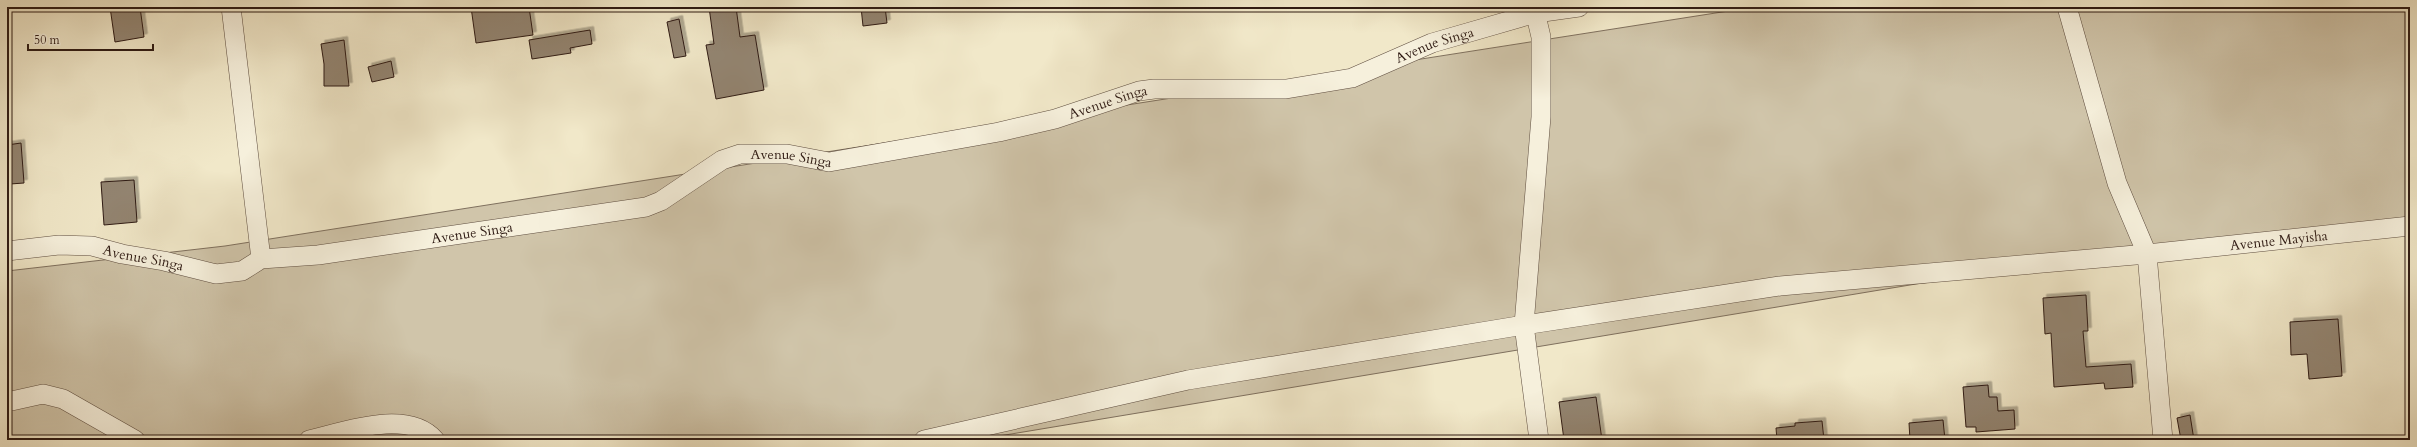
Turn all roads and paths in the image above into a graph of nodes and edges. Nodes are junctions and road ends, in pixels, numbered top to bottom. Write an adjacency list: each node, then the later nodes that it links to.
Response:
1 (231, 7): 8 (street)
2 (1579, 7): 4 (street, Avenue Singa)
3 (2067, 7): 7 (street)
4 (1535, 10): 8 (street, Avenue Singa); 9 (street)
5 (2410, 226): 7 (street, Avenue Mayisha)
6 (7, 251): 8 (street, Avenue Singa)
7 (2147, 254): 9 (street, Avenue Mayisha); 16 (street)
8 (261, 259)
9 (1524, 325): 14 (street, Avenue Mayisha); 15 (street)
10 (7, 402): 11 (street)
11 (135, 440)
12 (308, 440): 13 (street)
13 (435, 440)
14 (924, 440)
15 (1539, 440)
16 (2163, 440)

